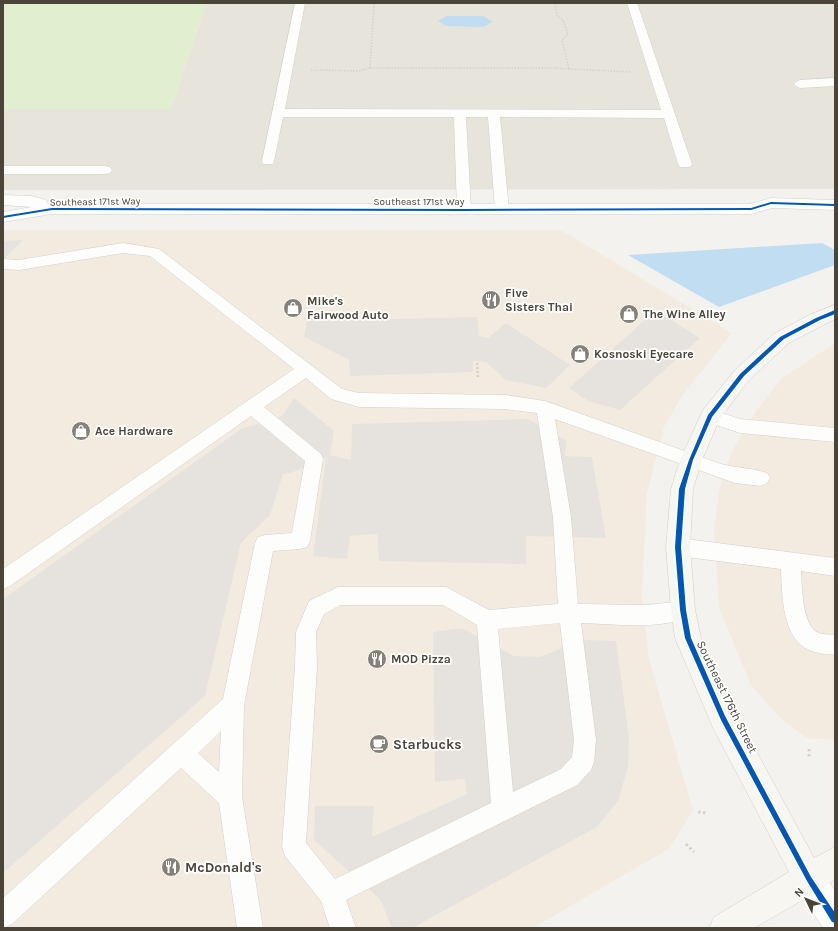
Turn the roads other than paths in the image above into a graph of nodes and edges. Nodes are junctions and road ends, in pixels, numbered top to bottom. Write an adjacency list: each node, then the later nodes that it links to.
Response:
1 (300, 3): 5 (lane)
2 (632, 3): 8 (lane)
3 (835, 82): 4 (lane)
4 (800, 84)
5 (277, 113): 6 (lane); 9 (lane)
6 (460, 113): 7 (lane); 17 (lane)
7 (494, 113): 8 (lane); 18 (lane)
8 (668, 114): 10 (lane)
9 (268, 161)
10 (685, 164)
11 (105, 170): 12 (lane)
12 (5, 173)
13 (3, 200): 15 (street, Southeast 171st Way)
14 (835, 205): 16 (street, Southeast 171st Way)
15 (52, 209): 17 (street, Southeast 171st Way); 19 (street, Southeast 171st Way)
16 (751, 209): 18 (street, Southeast 171st Way); 20 (street, Southeast 171st Way)
17 (464, 210): 18 (street, Southeast 171st Way)
18 (502, 210)
19 (3, 217)
20 (835, 220)
21 (3, 264): 23 (lane)
22 (835, 312): 26 (street, Southeast 176th Street)
23 (306, 369): 24 (lane); 25 (lane)
24 (252, 407): 33 (lane); 38 (lane)
25 (545, 408): 28 (lane); 35 (lane)
26 (710, 416): 27 (lane); 28 (street, Southeast 176th Street)
27 (835, 435)
28 (691, 460): 29 (lane); 30 (street, Southeast 176th Street)
29 (761, 478)
30 (678, 547): 31 (lane); 34 (street, Southeast 176th Street)
31 (790, 562): 32 (lane); 37 (lane)
32 (835, 567)
33 (3, 580)
34 (683, 610): 35 (lane); 43 (street, Southeast 176th Street)
35 (569, 613): 36 (lane); 41 (lane)
36 (487, 620): 41 (lane); 44 (lane)
37 (835, 645)
38 (233, 705): 39 (lane); 40 (lane)
39 (181, 753): 40 (lane); 45 (lane)
40 (230, 797): 47 (lane)
41 (503, 810): 44 (lane)
42 (835, 862): 43 (street)
43 (809, 879): 46 (street); 49 (street)
44 (331, 894): 48 (lane)
45 (3, 915)
46 (835, 919)
47 (250, 928)
48 (343, 928)
49 (725, 928)

